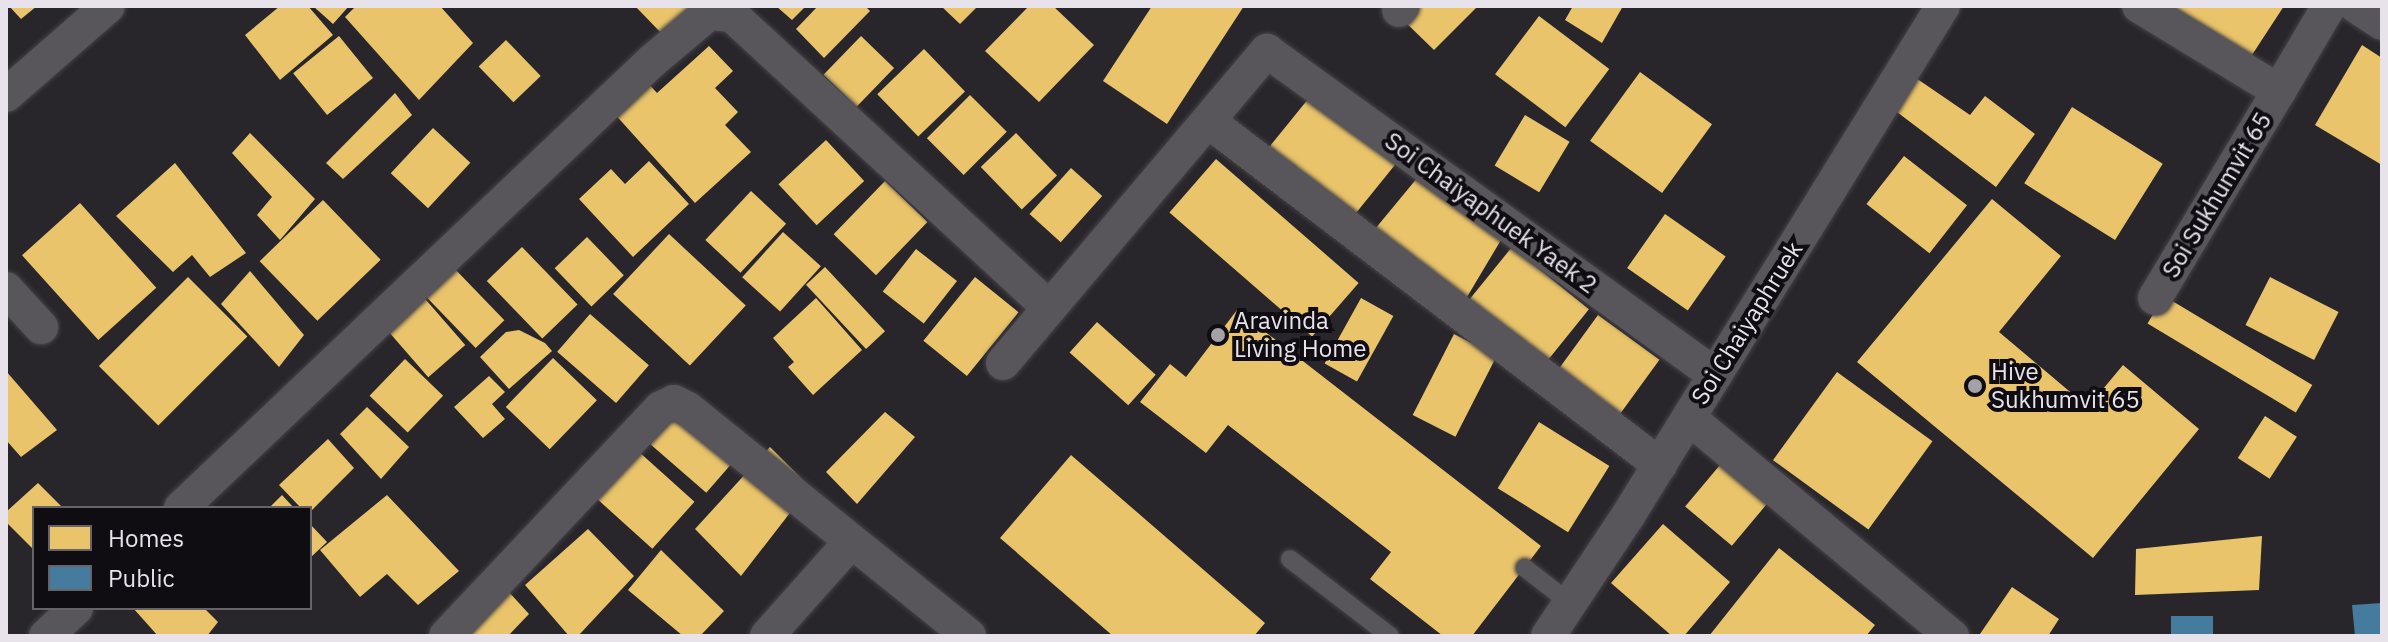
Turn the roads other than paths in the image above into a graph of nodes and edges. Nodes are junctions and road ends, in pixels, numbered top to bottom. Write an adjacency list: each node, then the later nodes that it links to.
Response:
1 (108, 6): 7 (street)
2 (1943, 6): 15 (street, Soi Chaiyaphruek)
3 (2139, 6): 8 (street, Soi Sukhumvit 65)
4 (2329, 6): 8 (street, Soi Sukhumvit 65)
5 (2356, 6): 6 (street)
6 (2382, 23)
7 (13, 74)
8 (2279, 91): 11 (street, Soi Sukhumvit 65)
9 (1208, 121): 12 (street); 15 (street, Soi Chaiyaphuek Yaek 2); 17 (street)
10 (6, 289): 13 (street)
11 (2155, 298)
12 (1048, 307): 14 (street); 18 (street)
13 (41, 327)
14 (1003, 363)
15 (1715, 375): 16 (street, Soi Chaiyaphruek)
16 (1689, 418): 17 (street, Soi Chaiyaphruek); 30 (street)
17 (1660, 465): 22 (street, Soi Chaiyaphruek)
18 (183, 506)
19 (850, 543): 25 (street); 26 (street); 27 (street)
20 (1290, 559): 28 (lane)
21 (1525, 568): 22 (lane)
22 (1570, 603): 29 (street, Soi Chaiyaphruek)
23 (74, 610): 24 (street)
24 (46, 636)
25 (446, 636)
26 (767, 636)
27 (969, 636)
28 (1390, 636)
29 (1548, 636)
30 (1952, 636)

